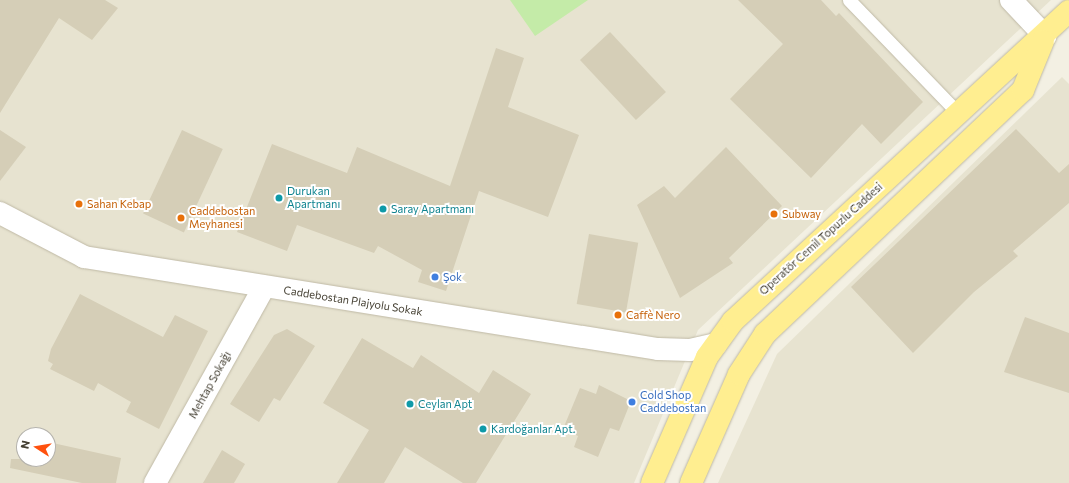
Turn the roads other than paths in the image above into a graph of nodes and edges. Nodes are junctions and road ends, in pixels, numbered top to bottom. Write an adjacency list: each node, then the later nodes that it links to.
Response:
1 (849, 0): 5 (lane)
2 (1011, 0): 4 (street)
3 (1069, 11): 4 (main road, Operatör Cemil Topuzlu Caddesi)
4 (1045, 36): 5 (main road, Operatör Cemil Topuzlu Caddesi); 11 (main road, Operatör Cemil Topuzlu Caddesi)
5 (959, 114): 8 (main road, Operatör Cemil Topuzlu Caddesi)
6 (0, 213): 7 (street, Caddebostan Plajyolu Sokak)
7 (264, 287): 8 (street, Caddebostan Plajyolu Sokak); 9 (street, Mehtap Sokağı)
8 (716, 344): 10 (main road, Operatör Cemil Topuzlu Caddesi)
9 (155, 483)
10 (652, 483)
11 (691, 483)

